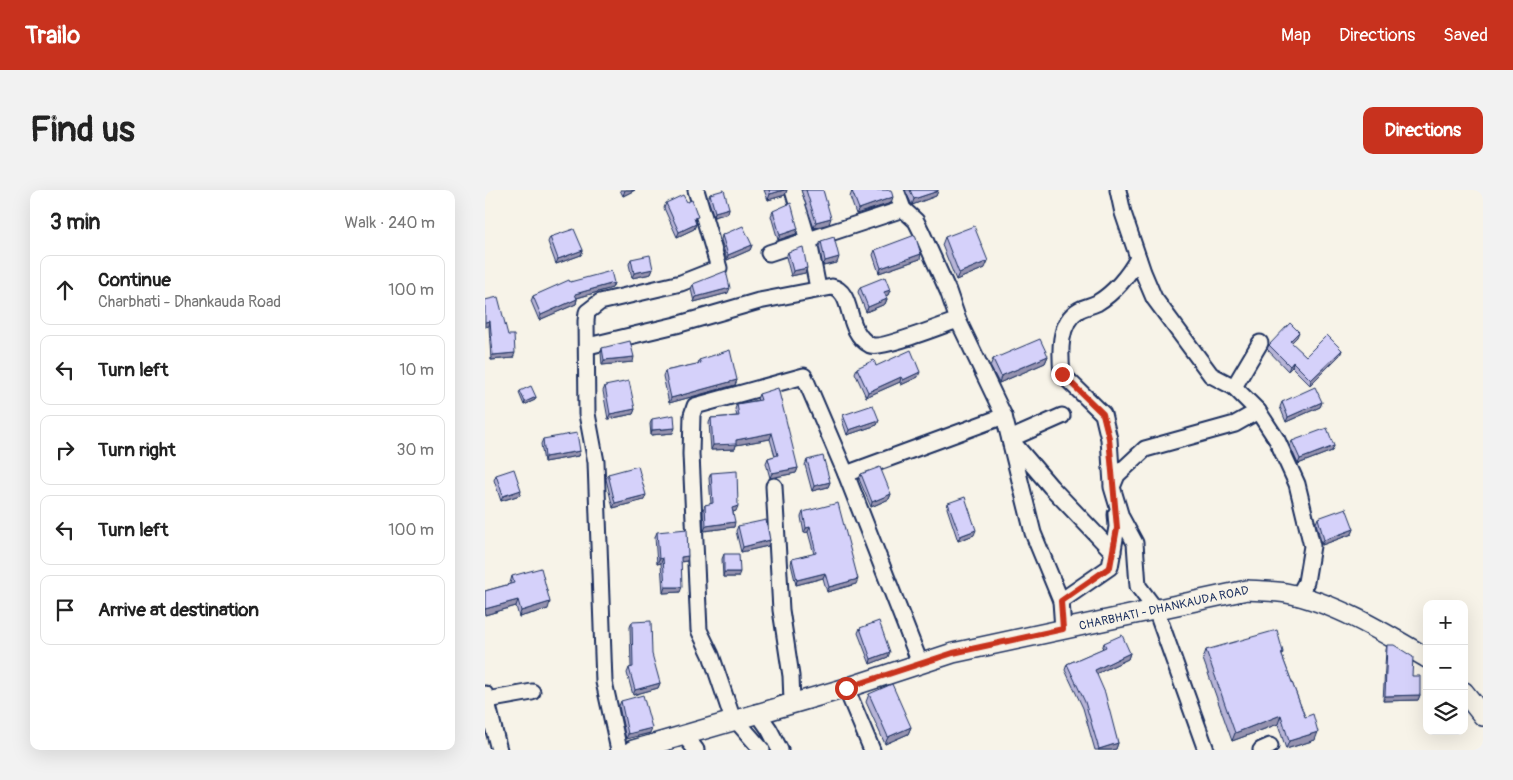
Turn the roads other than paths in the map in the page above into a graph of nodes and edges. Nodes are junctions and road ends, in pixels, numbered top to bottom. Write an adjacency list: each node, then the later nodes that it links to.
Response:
1 (695, 190): 12 (street)
2 (793, 190): 6 (street)
3 (896, 190): 5 (street)
4 (1118, 190): 8 (street)
5 (903, 209): 6 (street); 10 (street)
6 (808, 242): 7 (street); 9 (street)
7 (769, 253)
8 (1138, 258): 13 (street); 20 (street)
9 (818, 288): 10 (street); 12 (street)
10 (958, 320): 15 (street)
11 (1260, 343): 13 (street)
12 (587, 346): 39 (street)
13 (1234, 387): 14 (street)
14 (1258, 411): 20 (street); 23 (street)
15 (1004, 416): 17 (street); 18 (street)
16 (1062, 416): 17 (street)
17 (1010, 439): 21 (street); 24 (street)
18 (846, 474): 28 (street); 36 (street)
19 (774, 486): 33 (street)
20 (1114, 493): 21 (street); 22 (street)
21 (1112, 558): 22 (street); 24 (street)
22 (1137, 572): 25 (street)
23 (1299, 597): 25 (street, CHARBHATI - DHANKAUDA ROAD); 27 (street, CHARBHATI - DHANKAUDA ROAD)
24 (1061, 601): 26 (street)
25 (1156, 610): 26 (street, CHARBHATI - DHANKAUDA ROAD); 45 (street)
26 (1063, 629): 28 (street, CHARBHATI - DHANKAUDA ROAD)
27 (1423, 656)
28 (920, 663): 29 (street, CHARBHATI - DHANKAUDA ROAD)
29 (846, 688): 33 (street, CHARBHATI - DHANKAUDA ROAD); 44 (street)
30 (532, 692): 31 (street)
31 (486, 697): 38 (street)
32 (1468, 697): 35 (street)
33 (777, 706): 34 (street, CHARBHATI - DHANKAUDA ROAD)
34 (757, 712): 36 (street, CHARBHATI - DHANKAUDA ROAD); 43 (street)
35 (1483, 716)
36 (734, 719): 37 (street, CHARBHATI - DHANKAUDA ROAD); 42 (street)
37 (683, 735): 40 (street, CHARBHATI - DHANKAUDA ROAD); 41 (street)
38 (499, 750)
39 (619, 750)
40 (633, 750)
41 (696, 750)
42 (762, 750)
43 (780, 750)
44 (872, 750)
45 (1206, 750)

